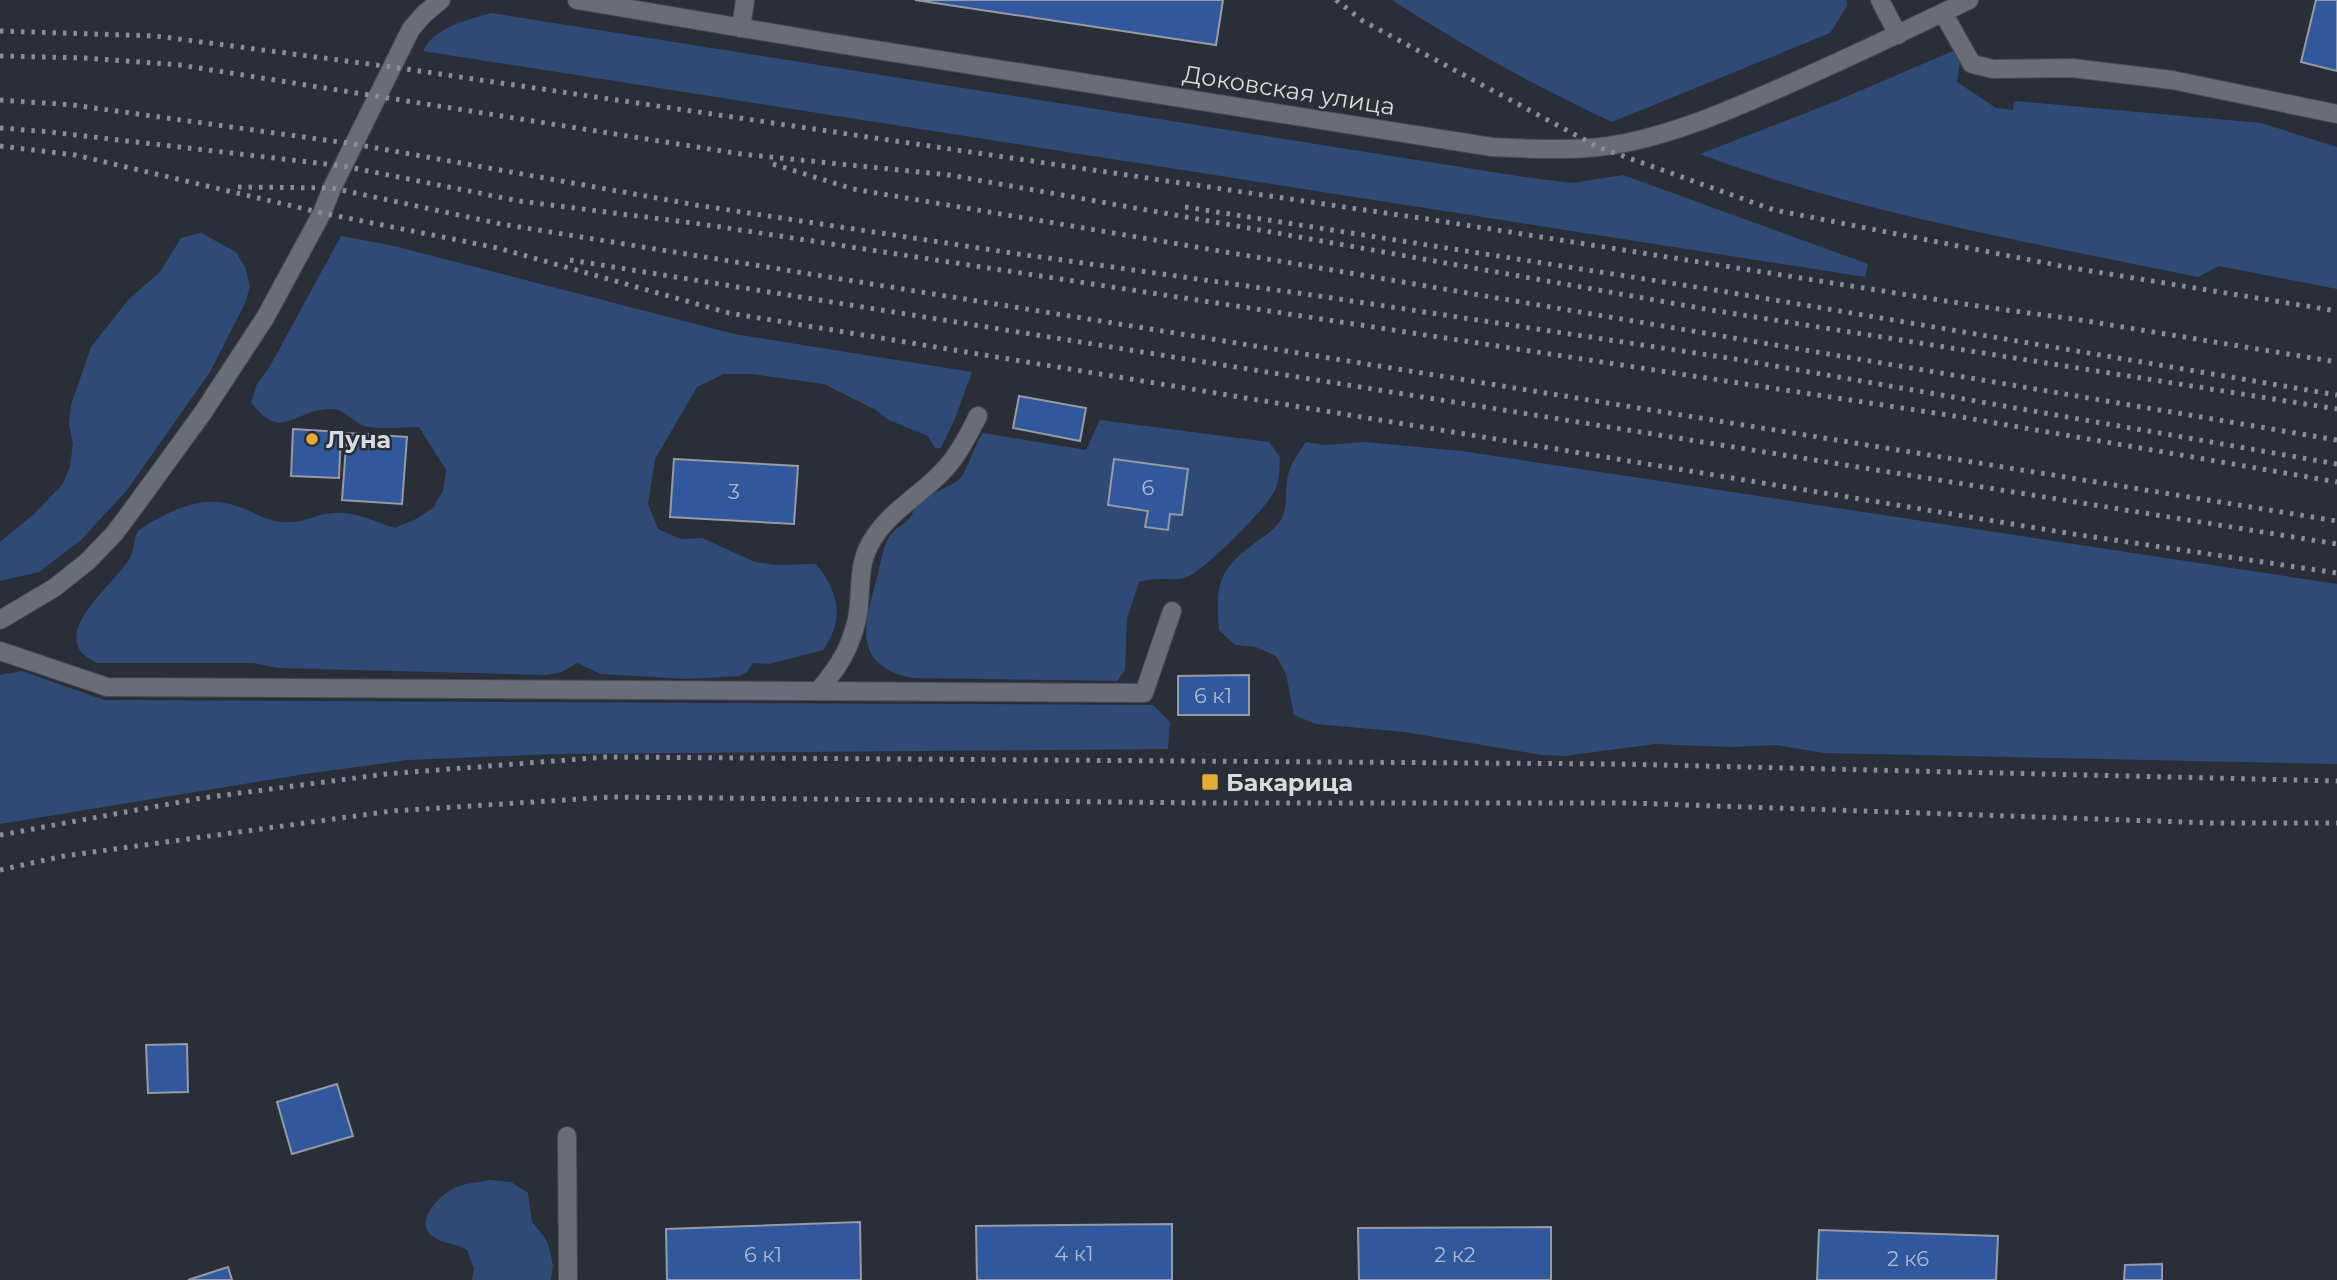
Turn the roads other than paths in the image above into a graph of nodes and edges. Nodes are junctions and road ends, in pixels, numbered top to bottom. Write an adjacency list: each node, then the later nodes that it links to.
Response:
1 (577, 0): 7 (street, Доковская улица)
2 (745, 0): 7 (street)
3 (1880, 0): 8 (street)
4 (1969, 0): 6 (street, Доковская улица)
5 (435, 4): 12 (street)
6 (1943, 13): 8 (street, Доковская улица); 9 (street)
7 (741, 28): 8 (street, Доковская улица)
8 (1898, 35)
9 (2337, 114)
10 (978, 416): 14 (street)
11 (1172, 611): 14 (street)
12 (0, 620)
13 (0, 651): 14 (street)
14 (820, 689)
15 (568, 1136): 16 (street)
16 (568, 1280)

